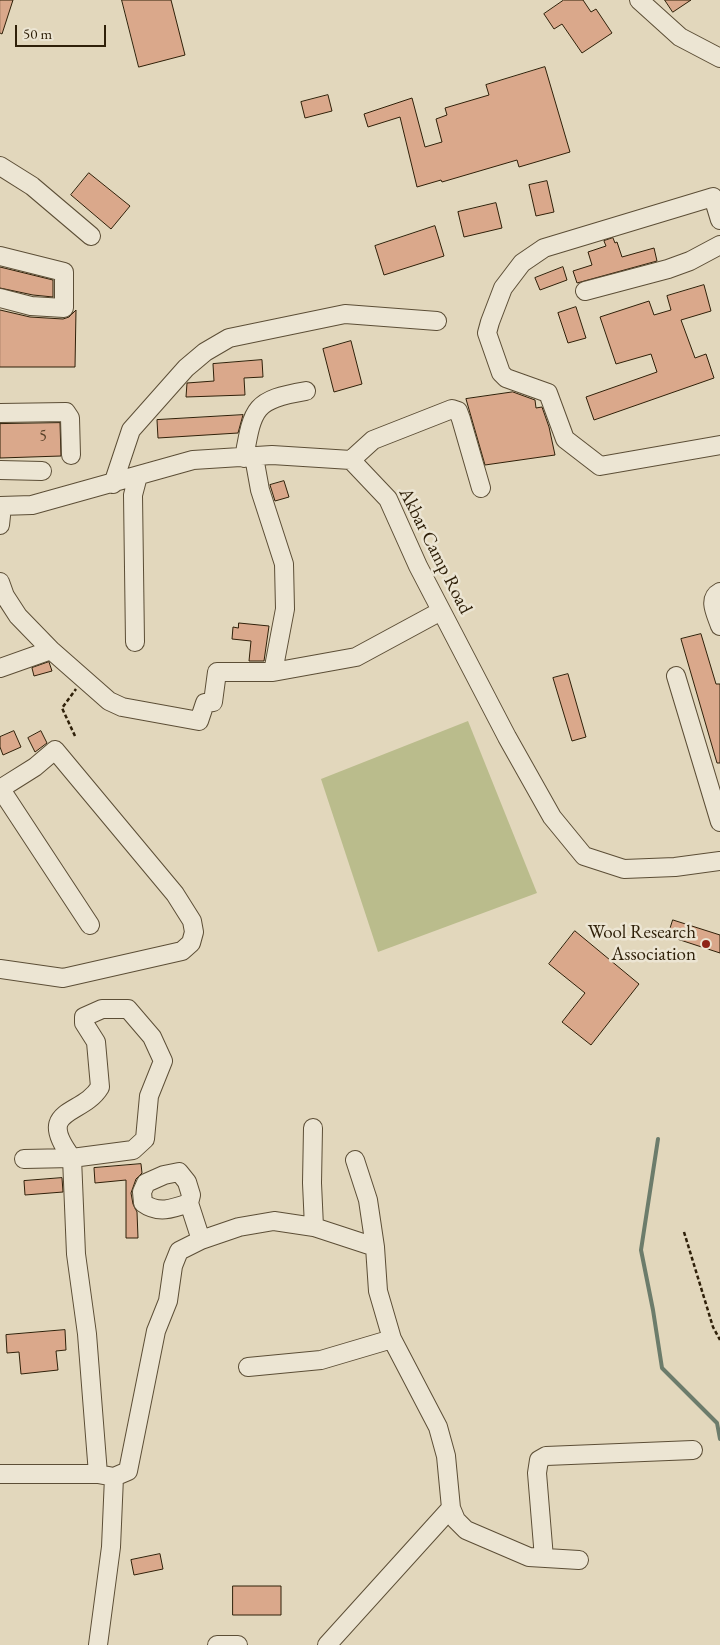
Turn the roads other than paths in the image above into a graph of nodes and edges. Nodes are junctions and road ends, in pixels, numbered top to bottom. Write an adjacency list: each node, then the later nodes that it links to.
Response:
1 (639, 0): 2 (street)
2 (720, 58)
3 (0, 166): 5 (street)
4 (720, 220): 13 (street)
5 (91, 236)
6 (720, 245): 8 (street)
7 (0, 256): 9 (street)
8 (585, 291)
9 (0, 298)
10 (436, 321): 20 (street)
11 (306, 391): 15 (street)
12 (0, 414): 14 (street)
13 (720, 445)
14 (71, 454)
15 (249, 458): 16 (street); 19 (street); 31 (street)
16 (351, 460): 21 (street); 26 (street, Akbar Camp Road)
17 (0, 470): 18 (street)
18 (42, 471)
19 (138, 476): 20 (street); 28 (street)
20 (113, 484): 22 (street)
21 (481, 488)
22 (1, 506): 23 (street)
23 (0, 525)
24 (0, 582): 29 (street)
25 (720, 592): 27 (street)
26 (441, 611): 31 (street); 35 (street, Akbar Camp Road)
27 (720, 626)
28 (135, 642)
29 (50, 650): 30 (street); 31 (street)
30 (0, 668)
31 (273, 672)
32 (676, 676): 34 (street)
33 (0, 788): 36 (street); 37 (street)
34 (720, 822)
35 (720, 861)
36 (90, 925)
37 (0, 969)
38 (313, 1128): 43 (street)
39 (72, 1158): 39 (street); 40 (street); 50 (street)
40 (24, 1159)
41 (355, 1160): 45 (street)
42 (189, 1203): 44 (street)
43 (314, 1227): 44 (street); 45 (street)
44 (201, 1240): 50 (street)
45 (375, 1247): 46 (street)
46 (392, 1339): 47 (street); 51 (street)
47 (248, 1367)
48 (693, 1450): 52 (street)
49 (0, 1474): 50 (street)
50 (106, 1476): 54 (street)
51 (450, 1508): 52 (street); 57 (street)
52 (544, 1558): 53 (street)
53 (579, 1560)
54 (98, 1645)
55 (217, 1645): 56 (street)
56 (238, 1645)
57 (327, 1645)

